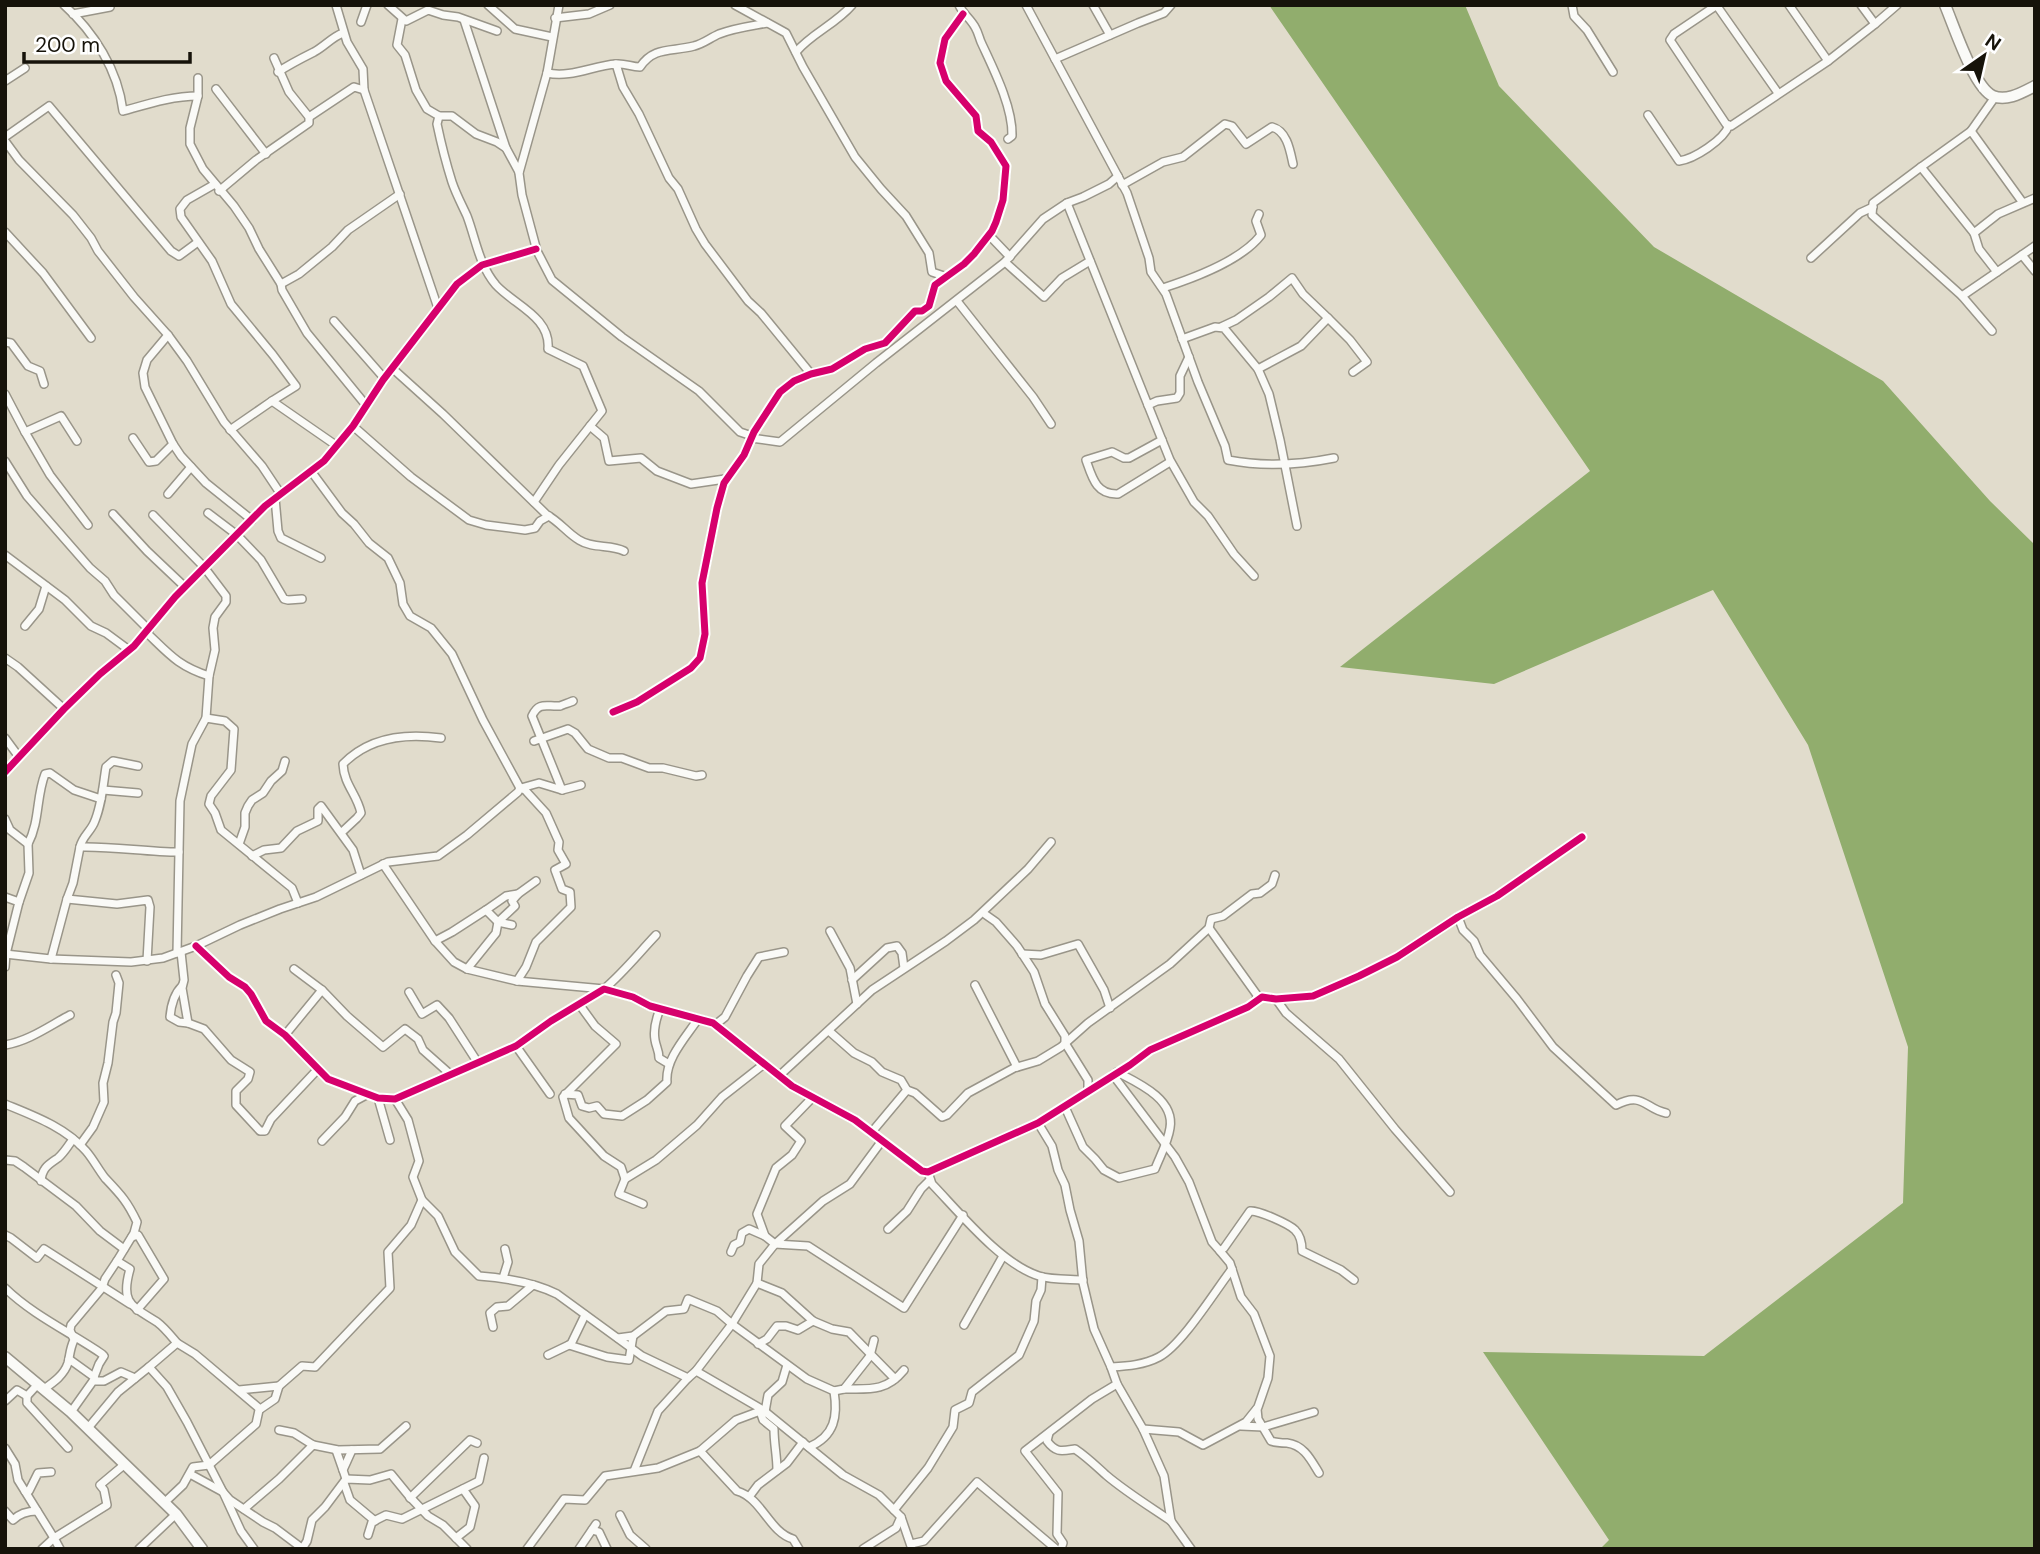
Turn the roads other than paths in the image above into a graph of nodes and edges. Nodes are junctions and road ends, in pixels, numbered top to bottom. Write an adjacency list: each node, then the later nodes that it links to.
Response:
1 (64, 5): 21 (street)
2 (336, 5): 30 (street)
3 (367, 5): 26 (street)
4 (388, 5): 24 (street)
5 (488, 5): 32 (street)
6 (559, 5): 23 (street)
7 (610, 5): 23 (street)
8 (735, 5): 27 (street)
9 (852, 5): 33 (street)
10 (959, 5): 22 (street)
11 (1026, 5): 35 (street)
12 (1093, 5): 31 (street)
13 (1171, 5): 31 (street)
14 (1572, 5): 40 (street)
15 (1789, 5): 36 (street)
16 (1861, 5): 28 (street)
17 (1897, 5): 28 (street)
18 (1945, 5): 49 (street)
19 (110, 6): 21 (street)
20 (1717, 6): 47 (street); 53 (street)
21 (73, 14): 48 (street)
22 (963, 14): 56 (street); 73 (street)
23 (555, 18): 32 (street)
24 (402, 19): 25 (street); 51 (street)
25 (464, 20): 29 (street); 57 (street)
26 (361, 22)
27 (768, 23): 33 (street); 37 (street)
28 (1875, 24): 36 (street)
29 (497, 31)
30 (343, 33): 39 (street); 46 (street)
31 (1110, 35): 35 (street)
32 (552, 37): 41 (street)
33 (796, 52): 84 (street)
34 (274, 58): 39 (street)
35 (1055, 59): 62 (street)
36 (1828, 61): 47 (street)
37 (616, 64): 41 (street); 102 (street)
38 (26, 68): 43 (street)
39 (278, 72): 52 (street)
40 (1613, 72)
41 (547, 74): 61 (street)
42 (198, 78): 48 (street)
43 (5, 81)
44 (2035, 86): 49 (street)
45 (216, 89): 58 (street)
46 (364, 89): 52 (street); 65 (street)
47 (1779, 93): 53 (street)
48 (198, 96): 64 (street)
49 (1995, 97): 54 (street)
50 (1648, 115): 53 (street)
51 (439, 116): 57 (street); 81 (street)
52 (309, 117): 58 (street)
53 (1729, 125)
54 (1971, 131): 60 (street); 68 (street)
55 (5, 139): 74 (street); 94 (street)
56 (1008, 139)
57 (506, 148): 61 (street)
58 (266, 154): 64 (street)
59 (1293, 164): 63 (street)
60 (1921, 167): 69 (street); 72 (street)
61 (519, 173): 76 (street)
62 (1118, 176): 63 (street); 67 (street)
63 (1122, 185): 86 (street)
64 (217, 187): 74 (street); 85 (street)
65 (400, 194): 85 (street); 89 (street)
66 (2035, 198): 68 (street)
67 (1067, 203): 79 (street); 80 (street)
68 (2023, 203): 72 (street)
69 (1873, 207): 78 (street); 87 (street)
70 (1259, 215): 86 (street)
71 (5, 232): 95 (street)
72 (1974, 233): 83 (street)
73 (989, 235): 79 (street); 84 (street)
74 (198, 242): 106 (street)
75 (2035, 246): 77 (street)
76 (536, 249): 81 (street); 114 (street)
77 (2022, 255): 82 (street); 83 (street)
78 (1811, 258)
79 (1008, 260): 80 (street); 88 (street)
80 (1090, 261): 108 (street)
81 (482, 265): 89 (street); 111 (street)
82 (2035, 271)
83 (1997, 272): 87 (street)
84 (947, 277): 102 (street)
85 (281, 284): 107 (street)
86 (1163, 288): 96 (street)
87 (1962, 296): 93 (street)
88 (957, 301): 109 (street); 114 (street)
89 (438, 308): 99 (street)
90 (1328, 318): 92 (street); 100 (street); 101 (street)
91 (334, 321): 103 (street)
92 (1220, 328): 96 (street); 100 (street)
93 (1992, 331)
94 (168, 335): 112 (street); 118 (street)
95 (91, 338)
96 (1182, 338): 98 (street)
97 (5, 342): 104 (street)
98 (1189, 357): 108 (street); 123 (street)
99 (392, 368): 103 (street); 129 (street)
100 (1258, 369): 123 (street)
101 (1353, 372)
102 (811, 374): 114 (street)
103 (384, 378): 107 (street)
104 (44, 384)
105 (5, 394): 113 (street)
106 (272, 401): 112 (street); 119 (street)
107 (365, 404): 110 (street)
108 (1149, 405): 116 (street)
109 (1051, 424)
110 (353, 426): 119 (street); 133 (street)
111 (590, 426): 126 (street); 129 (street)
112 (230, 430): 128 (street)
113 (25, 432): 117 (street); 135 (street)
114 (752, 437): 126 (street)
115 (133, 438): 118 (street)
116 (1162, 440): 122 (street); 122 (street)
117 (76, 441)
118 (173, 444): 124 (street)
119 (337, 446): 125 (street)
120 (1334, 458): 123 (street)
121 (5, 461): 147 (street)
122 (1171, 462): 142 (street)
123 (1285, 464): 136 (street)
124 (191, 467): 127 (street); 134 (street)
125 (311, 471): 128 (street); 164 (street)
126 (725, 479): 153 (street)
127 (168, 494)
128 (278, 496): 134 (street); 140 (street)
129 (534, 502): 133 (street)
130 (208, 513): 137 (street)
131 (113, 514): 144 (street)
132 (153, 515): 141 (street)
133 (549, 516): 138 (street)
134 (251, 520): 137 (street)
135 (88, 525)
136 (1297, 526)
137 (237, 535): 141 (street); 145 (street)
138 (624, 551)
139 (5, 555): 143 (street)
140 (321, 558)
141 (204, 566): 144 (street); 150 (street)
142 (1254, 576)
143 (46, 586): 146 (street); 148 (street)
144 (185, 587): 147 (street)
145 (302, 599)
146 (25, 626)
147 (148, 631): 148 (street); 150 (street)
148 (129, 650): 152 (street)
149 (5, 658): 152 (street)
150 (209, 676): 154 (street)
151 (573, 701): 157 (street)
152 (64, 709): 158 (street)
153 (613, 712)
154 (206, 719): 174 (street); 176 (street)
155 (5, 738): 158 (street)
156 (441, 738): 170 (street)
157 (537, 740): 162 (street); 166 (street)
158 (19, 757): 161 (street)
159 (285, 761): 174 (street)
160 (138, 766): 165 (street)
161 (5, 772)
162 (702, 775)
163 (581, 785): 166 (street)
164 (520, 788): 166 (street); 178 (street); 209 (street)
165 (103, 790): 167 (street); 168 (street)
166 (562, 790)
167 (138, 793)
168 (101, 799): 173 (street); 175 (street)
169 (5, 819): 173 (street)
170 (342, 832): 177 (street); 179 (street)
171 (1582, 837): 189 (street)
172 (1051, 842): 204 (street)
173 (27, 844): 185 (street)
174 (239, 844): 177 (street)
175 (80, 847): 176 (street); 184 (street)
176 (179, 852): 198 (street)
177 (252, 856): 186 (street)
178 (383, 864): 179 (street); 195 (street)
179 (361, 875): 186 (street)
180 (1275, 875): 192 (street)
181 (536, 881): 182 (street)
182 (518, 894): 187 (street); 190 (street)
183 (5, 897): 185 (street)
184 (67, 899): 201 (street); 202 (street)
185 (19, 902): 199 (street)
186 (298, 903): 196 (street)
187 (486, 909): 190 (street); 195 (street)
188 (986, 915): 200 (street)
189 (1458, 917): 216 (street); 248 (street)
190 (498, 922): 191 (street); 205 (street)
191 (512, 925)
192 (1209, 928): 215 (street); 219 (street)
193 (831, 931): 208 (street)
194 (656, 935): 212 (street)
195 (435, 941): 205 (street)
196 (196, 946): 198 (street); 226 (street)
197 (783, 952): 224 (street)
198 (179, 953): 202 (street); 211 (street)
199 (6, 954): 201 (street); 203 (street)
200 (1022, 954): 219 (street); 227 (street)
201 (51, 959): 202 (street)
202 (147, 961)
203 (5, 967)
204 (904, 968): 208 (street); 218 (street)
205 (467, 969): 209 (street)
206 (294, 970): 213 (street)
207 (117, 975): 256 (street)
208 (852, 980): 218 (street)
209 (517, 981): 212 (street)
210 (975, 985): 233 (street)
211 (182, 986): 223 (street); 223 (street)
212 (604, 989): 217 (street); 220 (street)
213 (322, 990): 226 (street); 235 (street)
214 (409, 992): 230 (street)
215 (1258, 998): 216 (street); 236 (street)
216 (1276, 999): 261 (street)
217 (579, 1004): 229 (street); 242 (street)
218 (857, 1004): 225 (street)
219 (1110, 1008): 227 (street)
220 (660, 1009): 222 (street); 231 (street)
221 (69, 1014): 228 (street)
222 (698, 1019): 224 (street); 231 (street)
223 (188, 1023): 234 (street)
224 (715, 1025): 232 (street)
225 (829, 1031): 237 (street); 238 (street)
226 (285, 1035): 234 (street)
227 (1065, 1042): 233 (street); 239 (street)
228 (5, 1045)
229 (516, 1046): 230 (street); 241 (street)
230 (478, 1063): 235 (street)
231 (669, 1064): 242 (street)
232 (764, 1064): 237 (street); 259 (street)
233 (1017, 1067): 238 (street)
234 (318, 1069): 240 (street)
235 (450, 1074): 245 (street)
236 (1115, 1074): 239 (street); 255 (street); 255 (street)
237 (779, 1076): 244 (street)
238 (907, 1090): 250 (street)
239 (1088, 1092): 247 (street)
240 (368, 1094): 243 (street); 253 (street)
241 (550, 1094)
242 (565, 1094): 259 (street)
243 (378, 1098): 245 (street); 252 (street)
244 (812, 1098): 250 (street); 267 (street)
245 (395, 1100): 262 (street)
246 (5, 1104): 251 (street)
247 (1065, 1107): 249 (street); 255 (street)
248 (1666, 1113)
249 (1038, 1123): 258 (street); 279 (street)
250 (872, 1133): 254 (street)
251 (73, 1139): 256 (street); 260 (street)
252 (390, 1140)
253 (322, 1141)
254 (881, 1142): 258 (street); 269 (street)
255 (1165, 1142): 272 (street)
256 (80, 1145): 268 (street)
257 (7, 1159): 260 (street)
258 (929, 1176): 264 (street); 265 (street)
259 (625, 1179): 263 (street)
260 (41, 1181): 270 (street)
261 (1450, 1192)
262 (422, 1200): 278 (street); 314 (street)
263 (643, 1204)
264 (963, 1215): 269 (street); 274 (street)
265 (888, 1229)
266 (5, 1235): 284 (street)
267 (765, 1236): 269 (street); 273 (street)
268 (132, 1237): 270 (street); 285 (street)
269 (775, 1244): 281 (street)
270 (124, 1249): 275 (street)
271 (505, 1249): 278 (street)
272 (1220, 1251): 276 (street); 280 (street)
273 (731, 1252)
274 (1003, 1256): 277 (street); 289 (street)
275 (117, 1261): 284 (street); 285 (street)
276 (1232, 1269): 305 (street); 320 (street)
277 (1042, 1277): 279 (street); 358 (street)
278 (503, 1278): 282 (street)
279 (1083, 1280): 305 (street)
280 (1354, 1280)
281 (757, 1283): 287 (street); 288 (street)
282 (533, 1285): 286 (street); 290 (street)
283 (5, 1288): 291 (street)
284 (102, 1288): 285 (street); 291 (street)
285 (134, 1307): 295 (street)
286 (585, 1315): 293 (street); 297 (street)
287 (813, 1321): 296 (street); 300 (street)
288 (732, 1324): 292 (street); 296 (street); 307 (street)
289 (964, 1325)
290 (493, 1327)
291 (72, 1333): 302 (street); 310 (street)
292 (634, 1336): 293 (street); 298 (street)
293 (618, 1338): 298 (street)
294 (874, 1340): 300 (street)
295 (177, 1343): 304 (street); 316 (street)
296 (758, 1344): 303 (street)
297 (569, 1345): 298 (street); 299 (street)
298 (630, 1348): 309 (street)
299 (548, 1356)
300 (870, 1356): 311 (street); 315 (street)
301 (5, 1357): 313 (street)
302 (69, 1359): 310 (street); 313 (street)
303 (787, 1365): 317 (street); 322 (street)
304 (149, 1367): 308 (street); 341 (street)
305 (1111, 1367): 312 (street)
306 (904, 1370): 311 (street)
307 (696, 1371): 309 (street); 322 (street)
308 (135, 1378): 310 (street); 328 (street)
309 (688, 1378): 346 (street)
310 (95, 1379): 323 (street)
311 (895, 1379): 315 (street)
312 (1117, 1384): 329 (street); 331 (street)
313 (41, 1386): 318 (street); 323 (street)
314 (279, 1386): 316 (street); 321 (street)
315 (844, 1389): 317 (street)
316 (239, 1390): 321 (street)
317 (834, 1391): 333 (street)
318 (27, 1396): 319 (street); 336 (street)
319 (5, 1401)
320 (1257, 1408): 326 (street); 327 (street)
321 (260, 1409): 341 (street)
322 (762, 1411): 333 (street); 339 (street); 344 (street)
323 (71, 1412): 328 (street)
324 (1314, 1412): 327 (street)
325 (406, 1426): 338 (street)
326 (1240, 1426): 327 (street); 329 (street)
327 (1263, 1427): 348 (street)
328 (88, 1428): 342 (street)
329 (1143, 1429): 365 (street)
330 (279, 1430): 334 (street)
331 (1049, 1432): 365 (street); 384 (street)
332 (477, 1443): 354 (street)
333 (806, 1444): 344 (street); 358 (street)
334 (313, 1445): 337 (street); 357 (street)
335 (5, 1448): 351 (street)
336 (68, 1448)
337 (336, 1450): 338 (street); 343 (street)
338 (352, 1450): 343 (street)
339 (700, 1451): 346 (street); 353 (street)
340 (484, 1458): 350 (street)
341 (207, 1461): 345 (street); 352 (street)
342 (125, 1464): 355 (street); 367 (street)
343 (343, 1470): 349 (street)
344 (777, 1470): 353 (street)
345 (192, 1471): 352 (street); 355 (street)
346 (634, 1471): 377 (street)
347 (51, 1472): 351 (street)
348 (1318, 1473)
349 (345, 1481): 354 (street); 364 (street); 370 (street)
350 (463, 1489): 356 (street); 368 (street)
351 (25, 1491): 360 (street)
352 (223, 1492): 357 (street); 375 (street)
353 (749, 1497): 381 (street)
354 (410, 1498): 356 (street)
355 (164, 1503): 361 (street)
356 (420, 1508): 364 (street); 368 (street)
357 (244, 1509): 370 (street)
358 (894, 1510): 363 (street)
359 (5, 1511): 360 (street)
360 (37, 1511): 367 (street)
361 (176, 1514): 373 (street); 374 (street)
362 (620, 1515): 380 (street)
363 (901, 1517): 369 (street); 382 (street)
364 (375, 1521): 366 (street)
365 (1171, 1521): 385 (street)
366 (368, 1535)
367 (54, 1538): 371 (street); 372 (street)
368 (456, 1538): 376 (street)
369 (911, 1546): 383 (street)
370 (303, 1548)
371 (42, 1549)
372 (60, 1549)
373 (139, 1549)
374 (202, 1549)
375 (254, 1549)
376 (467, 1549)
377 (527, 1549)
378 (579, 1549): 379 (street)
379 (607, 1549)
380 (646, 1549)
381 (799, 1549)
382 (863, 1549)
383 (1056, 1549)
384 (1061, 1549)
385 (1191, 1549)

